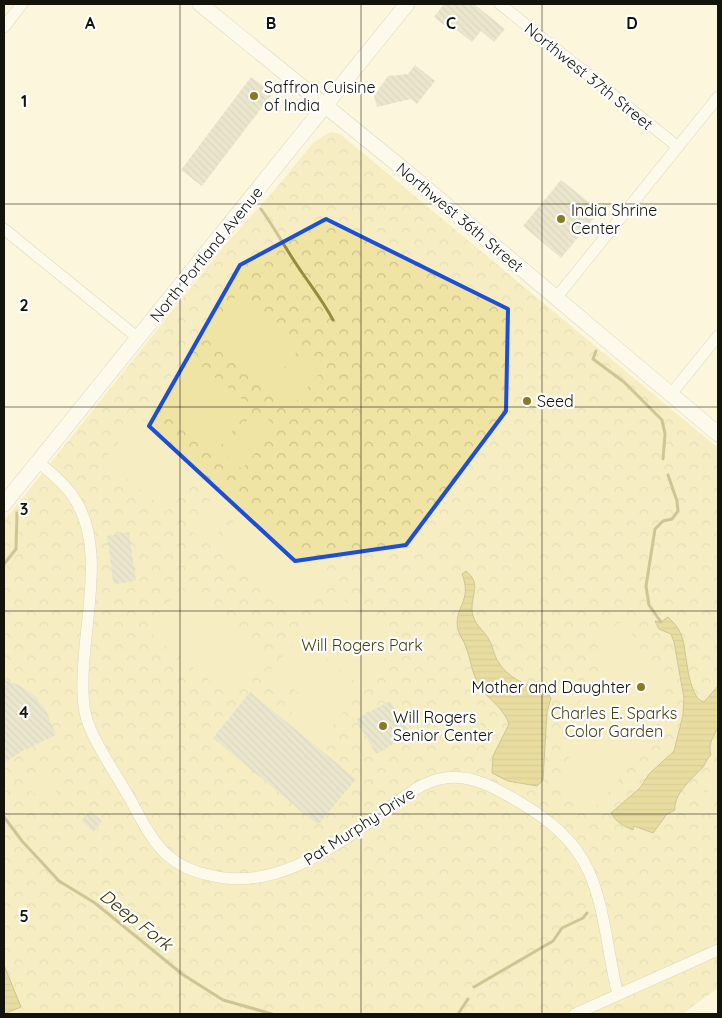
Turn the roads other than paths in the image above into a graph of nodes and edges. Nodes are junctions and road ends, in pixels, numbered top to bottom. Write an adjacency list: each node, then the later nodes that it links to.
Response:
1 (22, 4): 5 (street)
2 (200, 4): 7 (main road, Northwest 36th Street)
3 (407, 4): 7 (main road, North Portland Avenue)
4 (500, 4): 8 (street, Northwest 37th Street)
5 (4, 27)
6 (718, 97): 8 (street)
7 (326, 105): 10 (main road, Northwest 36th Street); 12 (main road, North Portland Avenue)
8 (678, 147): 10 (street)
9 (4, 229): 12 (street)
10 (556, 298): 13 (main road, Northwest 36th Street)
11 (718, 336): 13 (street)
12 (138, 338): 15 (main road, North Portland Avenue)
13 (671, 394): 14 (main road, Northwest 36th Street)
14 (718, 434)
15 (38, 462): 16 (main road, North Portland Avenue); 18 (street, Pat Murphy Drive)
16 (4, 504)
17 (718, 950): 18 (street)
18 (618, 995): 19 (street)
19 (576, 1014)

